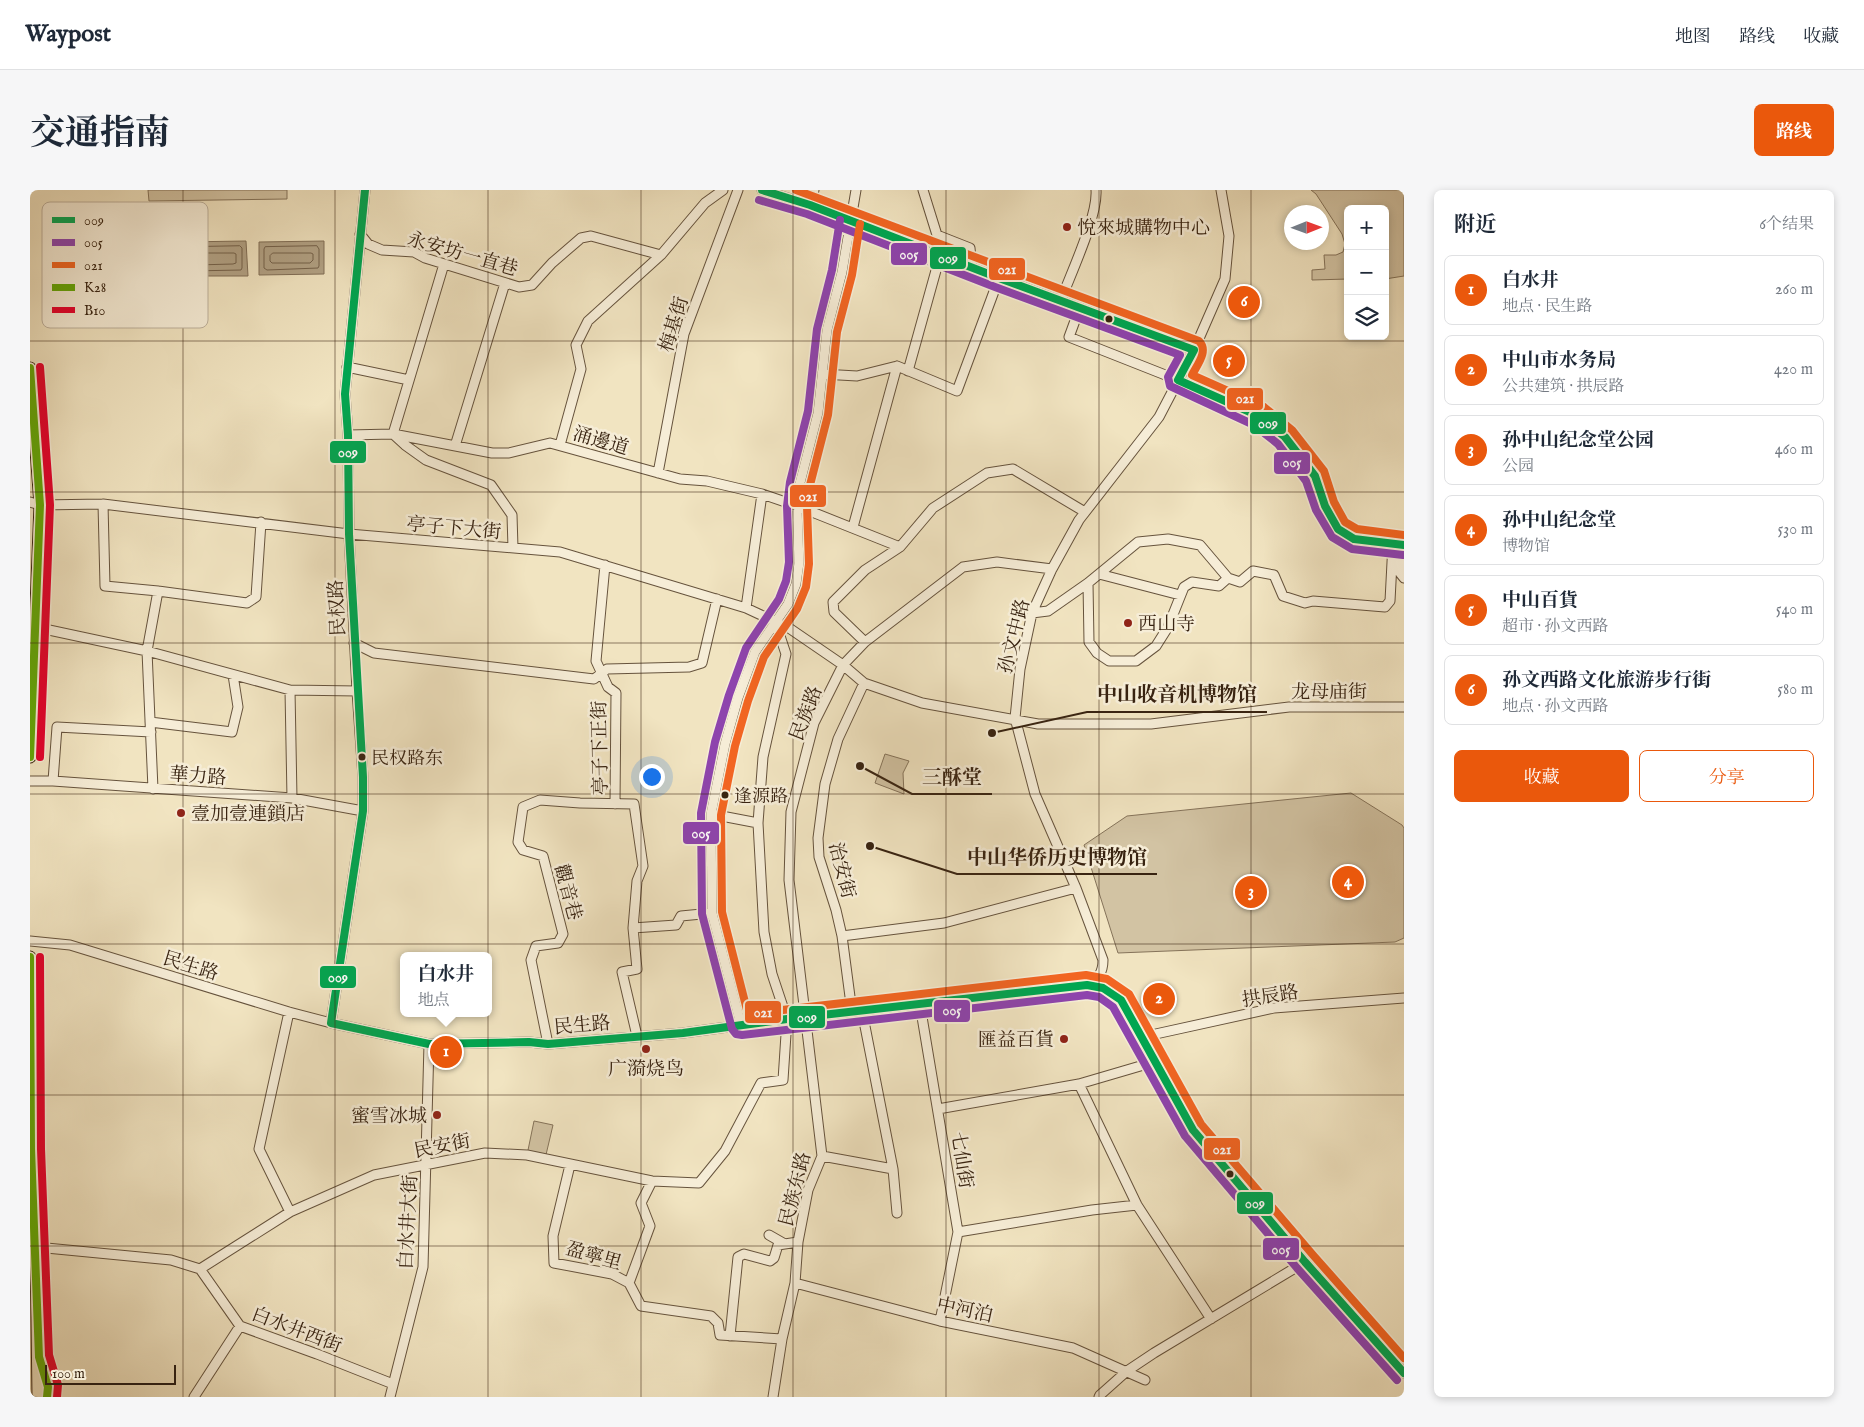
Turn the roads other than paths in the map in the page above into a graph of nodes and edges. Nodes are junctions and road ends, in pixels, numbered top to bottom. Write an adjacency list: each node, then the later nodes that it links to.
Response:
1 (365, 190): 12 (street, 民权路)
2 (723, 190): 13 (street)
3 (738, 190): 33 (street, 梅基街)
4 (762, 190): 10 (street)
5 (814, 190): 10 (street)
6 (856, 190): 11 (street)
7 (923, 190): 16 (street)
8 (1096, 190): 19 (street)
9 (1221, 190): 21 (street, 孙文中路)
10 (810, 205): 11 (street)
11 (850, 222): 14 (street); 26 (street)
12 (360, 234): 15 (street, 永安坊一直巷); 23 (street, 民权路)
13 (661, 254): 18 (street, 永安坊一直巷); 31 (street)
14 (940, 256): 16 (street); 25 (street)
15 (444, 264): 18 (street, 永安坊一直巷); 27 (street)
16 (972, 268): 17 (street)
17 (999, 278): 19 (street); 25 (street)
18 (506, 283): 32 (street)
19 (1061, 300): 20 (street)
20 (1080, 307): 21 (street); 28 (street)
21 (1194, 350): 28 (street, 孙文中路)
22 (897, 366): 25 (street); 26 (street); 40 (street)
23 (347, 367): 27 (street); 30 (street, 民权路)
24 (30, 368): 35 (main road)
25 (908, 371)
26 (822, 374): 37 (street)
27 (409, 380): 29 (street)
28 (1178, 380): 38 (street, 孙文中路); 42 (street)
29 (393, 434): 30 (street, 涌邊道); 32 (street, 涌邊道); 45 (street)
30 (348, 435): 41 (street, 民权路)
31 (560, 445): 32 (street, 涌邊道); 33 (street, 涌邊道)
32 (455, 446)
33 (658, 473): 34 (street, 涌邊道)
34 (762, 494): 37 (street, 涌邊道); 56 (street)
35 (35, 503): 36 (street, 亭子下大街); 59 (main road)
36 (104, 504): 39 (street, 亭子下大街); 53 (street)
37 (797, 506): 40 (street, 涌邊道); 58 (street)
38 (1085, 512): 44 (street); 48 (street, 孙文中路)
39 (261, 522): 41 (street, 亭子下大街); 53 (street)
40 (852, 527): 44 (street, 涌邊道)
41 (349, 534): 45 (street, 亭子下大街); 60 (street, 民权路)
42 (1393, 543): 43 (street); 50 (street)
43 (1404, 544)
44 (900, 547): 61 (street)
45 (513, 548): 47 (street, 亭子下大街)
46 (1404, 550): 51 (street)
47 (605, 565): 55 (street, 亭子下大街); 64 (street)
48 (1052, 569): 57 (street, 孙文中路); 61 (street, 民族路)
49 (1099, 574): 50 (street); 52 (street); 54 (street)
50 (1228, 578): 54 (street)
51 (1404, 578)
52 (1088, 583): 54 (street); 57 (street)
53 (158, 591): 62 (street)
54 (1180, 595)
55 (717, 599): 56 (street, 亭子下大街); 64 (street)
56 (746, 608): 58 (street, 亭子下大街)
57 (1032, 613): 70 (street, 孙文中路)
58 (775, 621): 63 (street, 亭子下大街); 80 (street); 81 (street)
59 (35, 627): 62 (street); 73 (main road)
60 (354, 642): 64 (street); 68 (street, 民权路)
61 (865, 642): 63 (street, 民族路)
62 (148, 651): 65 (street); 71 (street)
63 (843, 665): 66 (street, 亭子下大街); 94 (street, 民族路)
64 (602, 673): 78 (street, 亭子下正街)
65 (234, 675): 67 (street); 71 (street)
66 (864, 683): 70 (street, 龙母庙街); 85 (street, 治安街)
67 (290, 690): 68 (street); 77 (street)
68 (357, 692): 79 (street, 民权路)
69 (1404, 707): 70 (street, 龙母庙街)
70 (1015, 718): 82 (street, 孙文中路)
71 (150, 722): 72 (street)
72 (151, 732): 75 (street); 76 (street)
73 (30, 756)
74 (30, 781): 75 (street, 華力路)
75 (53, 781): 76 (street, 華力路)
76 (153, 789): 77 (street, 華力路)
77 (292, 798): 79 (street, 華力路)
78 (615, 804): 84 (street, 亭子下正街); 101 (street, 觀音巷)
79 (363, 811): 96 (street, 民权路)
80 (711, 814): 81 (street); 83 (street)
81 (758, 824): 95 (street)
82 (1076, 888): 85 (street); 88 (street, 孙文中路)
83 (712, 913): 84 (street); 97 (street)
84 (633, 928): 98 (street, 亭子下正街)
85 (842, 936): 93 (street, 治安街)
86 (30, 940): 92 (street, 民生路)
87 (30, 957): 117 (main road)
88 (1087, 985): 90 (street, 民生路); 99 (street)
89 (1404, 998): 99 (street, 拱辰路)
90 (920, 1005): 91 (street, 民生路); 104 (street, 七仙街)
91 (862, 1011): 93 (street, 民生路); 108 (street)
92 (289, 1012): 96 (street, 民生路); 111 (street)
93 (852, 1012): 94 (street, 民生路)
94 (806, 1017): 95 (street, 民生路); 105 (street, 民族东路)
95 (787, 1019): 97 (street, 民生路); 109 (street, 民安街)
96 (331, 1023): 100 (street, 民生路)
97 (741, 1025): 98 (street, 民生路)
98 (637, 1036): 101 (street, 民生路)
99 (1142, 1037): 102 (street)
100 (428, 1044): 101 (street, 民生路); 106 (street, 白水井大街)
101 (548, 1044)
102 (1154, 1062): 103 (street); 118 (street)
103 (1079, 1084): 104 (street); 110 (street)
104 (938, 1109): 113 (street, 七仙街)
105 (822, 1156): 108 (street); 115 (street, 民族东路)
106 (426, 1164): 107 (street, 民安街); 111 (street, 民安街); 131 (street, 白水井大街)
107 (570, 1165): 109 (street, 民安街); 120 (street, 盈寧里)
108 (893, 1169): 112 (street)
109 (652, 1181): 120 (street)
110 (1136, 1205): 113 (street); 122 (street)
111 (290, 1212): 119 (street, 民安街)
112 (897, 1213)
113 (958, 1232): 123 (street, 七仙街)
114 (769, 1235): 116 (street)
115 (798, 1242): 116 (street); 121 (street, 民族东路)
116 (783, 1243): 125 (street)
117 (36, 1248): 119 (street); 127 (main road)
118 (1305, 1262): 122 (street); 129 (street)
119 (200, 1269): 124 (street, 白水井西街)
120 (629, 1283): 125 (street, 盈寧里)
121 (795, 1283): 123 (street, 中河泊); 126 (street, 民族东路)
122 (1211, 1319): 128 (street)
123 (940, 1321): 128 (street, 中河泊)
124 (240, 1326): 131 (street, 白水井西街); 134 (street)
125 (730, 1336): 126 (street)
126 (782, 1339): 136 (street, 民族东路)
127 (39, 1357): 132 (main road); 133 (main road)
128 (1127, 1371): 130 (street, 中河泊); 137 (street)
129 (1404, 1373)
130 (1145, 1380)
131 (393, 1384): 135 (street, 白水井大街)
132 (38, 1397)
133 (48, 1397)
134 (194, 1397)
135 (390, 1397)
136 (773, 1397)
137 (1099, 1397)

